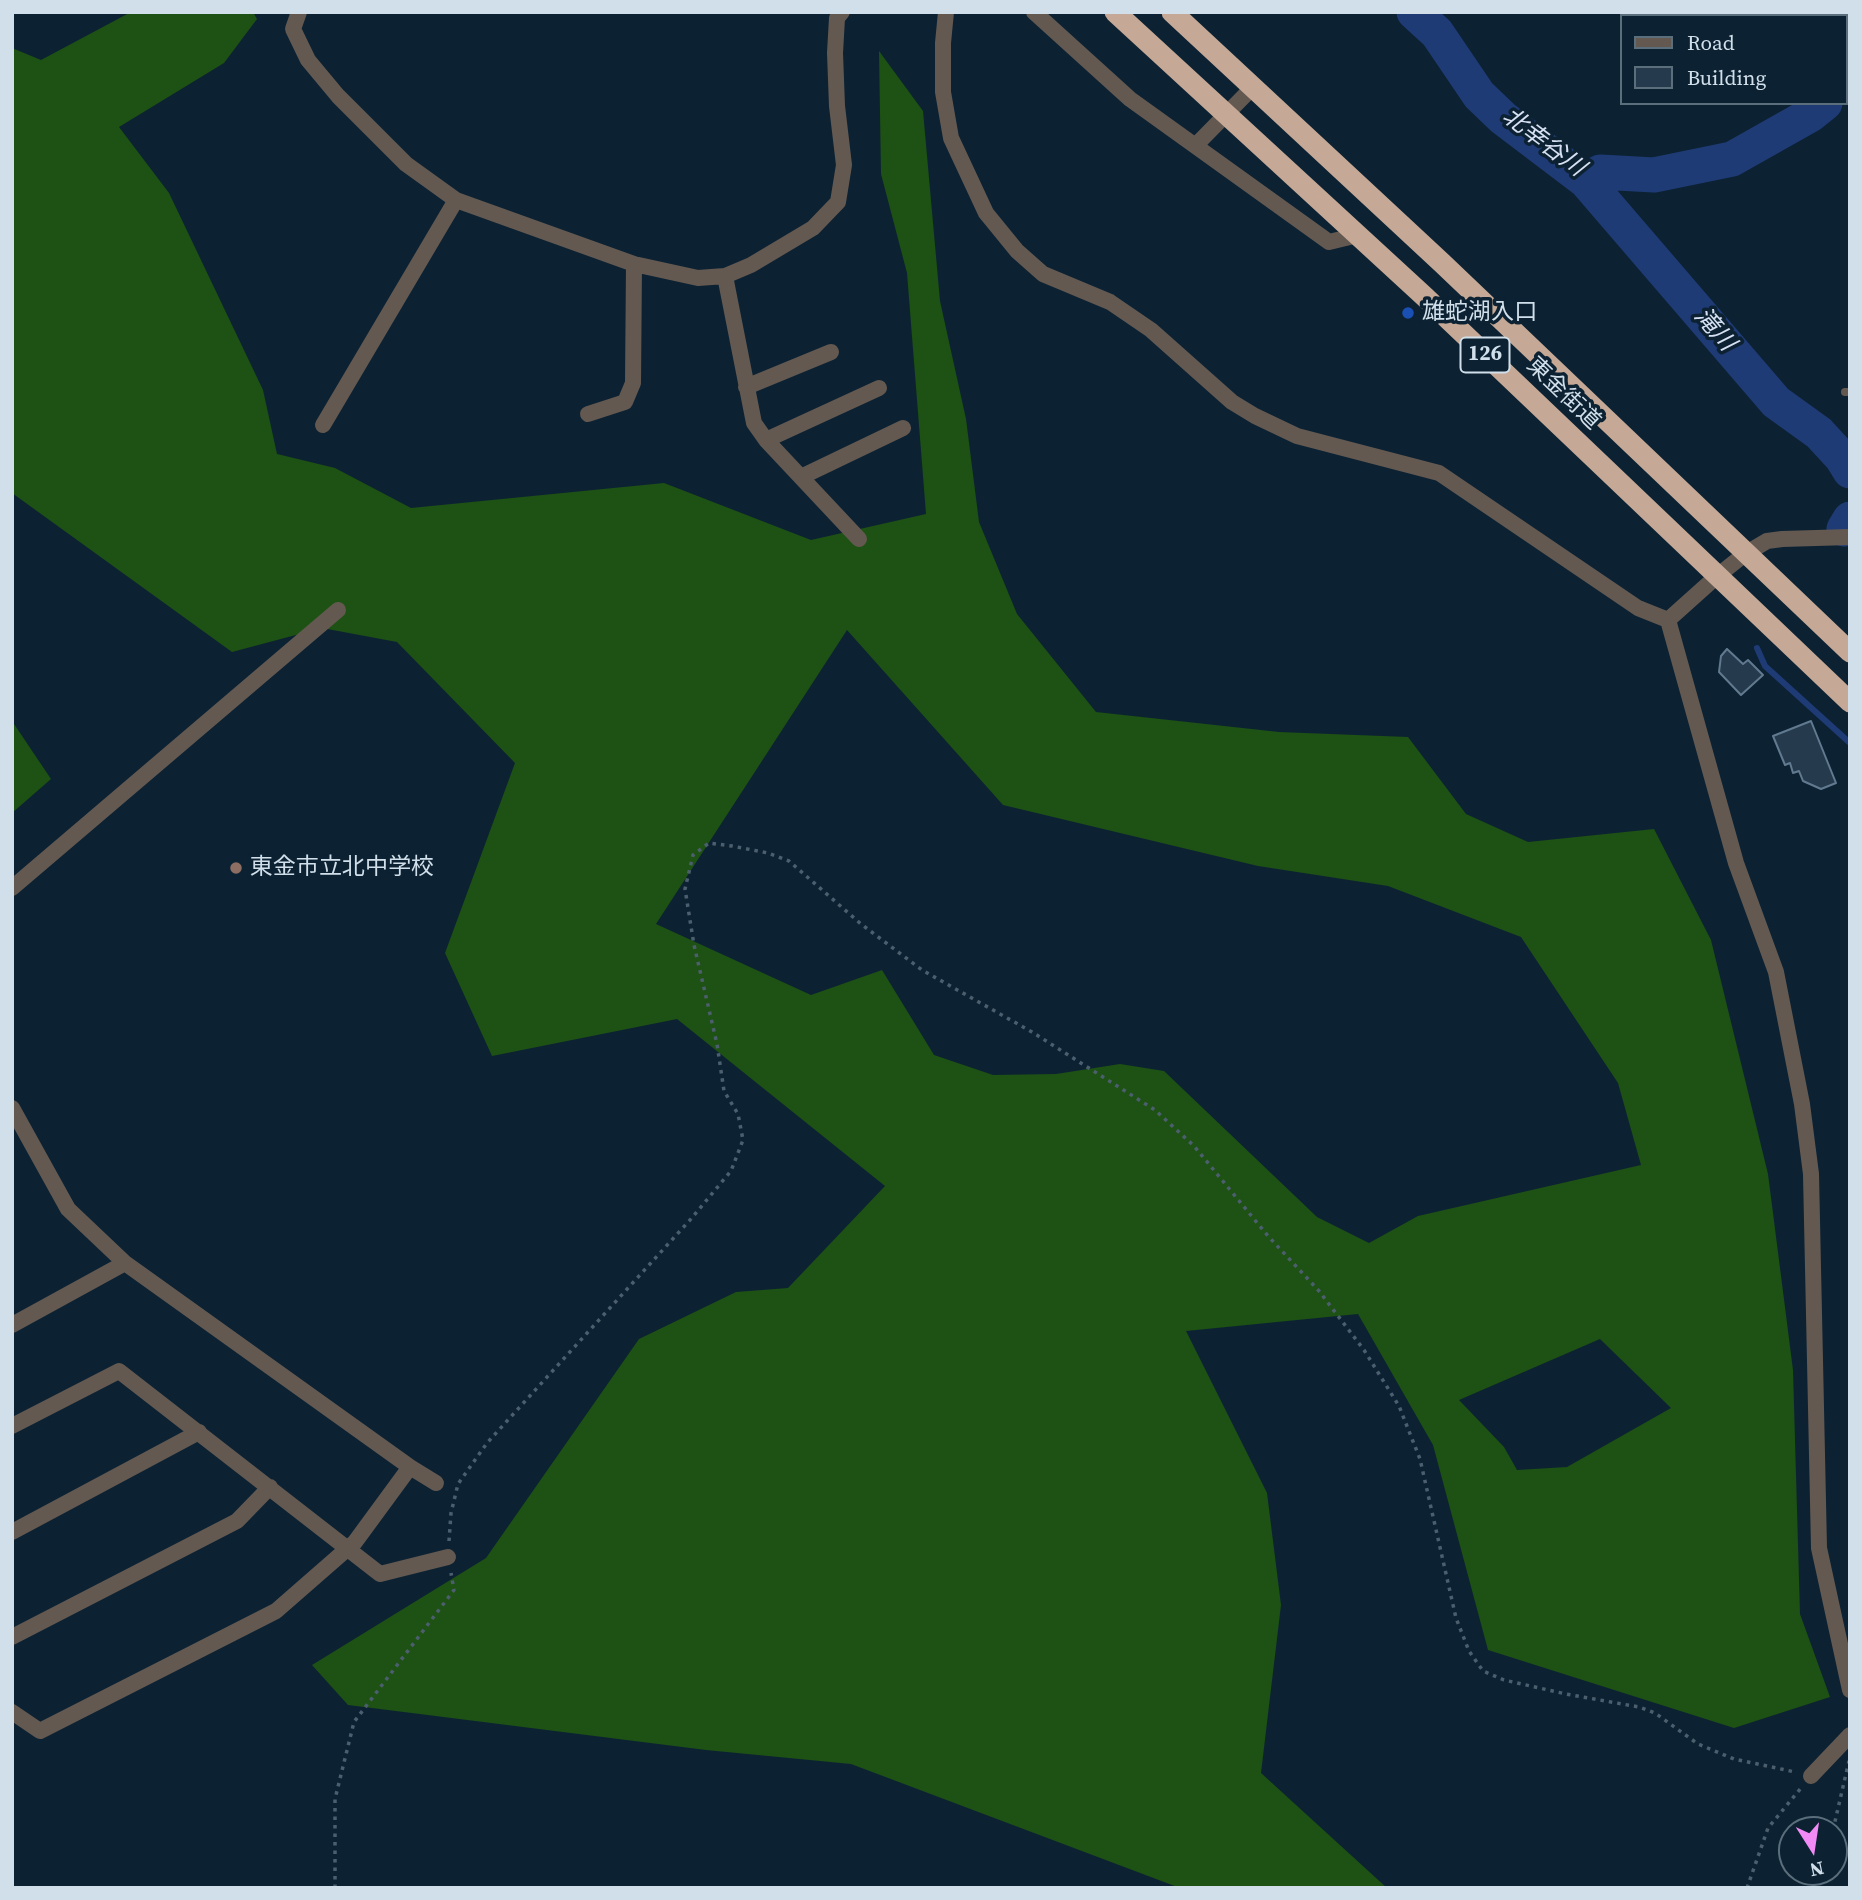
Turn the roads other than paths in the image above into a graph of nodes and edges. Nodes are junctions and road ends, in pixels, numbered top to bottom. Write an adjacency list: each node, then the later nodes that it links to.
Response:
1 (299, 12): 10 (street)
2 (842, 12): 13 (street)
3 (1034, 12): 9 (street)
4 (1115, 12): 8 (highway, 東金街道 / 126)
5 (1172, 12): 7 (highway, 東金街道 / 126)
6 (945, 13): 27 (street)
7 (1253, 87): 8 (street); 24 (highway, 東金街道 / 126)
8 (1227, 113): 9 (street); 11 (highway, 東金街道 / 126)
9 (1196, 145): 11 (street)
10 (456, 201): 12 (street); 18 (street)
11 (1358, 236): 25 (highway, 東金街道 / 126)
12 (634, 264): 13 (street); 17 (street)
13 (725, 276): 15 (street)
14 (831, 352): 15 (street)
15 (746, 387): 20 (street)
16 (879, 388): 20 (street)
17 (587, 414)
18 (323, 425)
19 (903, 428): 21 (street)
20 (765, 440): 21 (street)
21 (801, 477): 23 (street)
22 (1850, 537): 24 (street)
23 (859, 539)
24 (1745, 554): 25 (street); 28 (highway, 東金街道 / 126)
25 (1716, 577): 27 (street); 29 (highway, 東金街道 / 126)
26 (338, 610): 30 (street)
27 (1668, 620): 43 (street)
28 (1850, 652)
29 (1850, 702)
30 (12, 888)
31 (12, 1108): 32 (street)
32 (125, 1263): 33 (street); 36 (street)
33 (13, 1324)
34 (12, 1426): 35 (street)
35 (199, 1432): 38 (street); 39 (street)
36 (410, 1467): 37 (street); 40 (street)
37 (436, 1483)
38 (270, 1487): 40 (street); 42 (street)
39 (12, 1532)
40 (349, 1547): 41 (street); 44 (street)
41 (448, 1557)
42 (12, 1637)
43 (1850, 1690)
44 (12, 1712)
45 (1850, 1735): 46 (street)
46 (1811, 1776)

